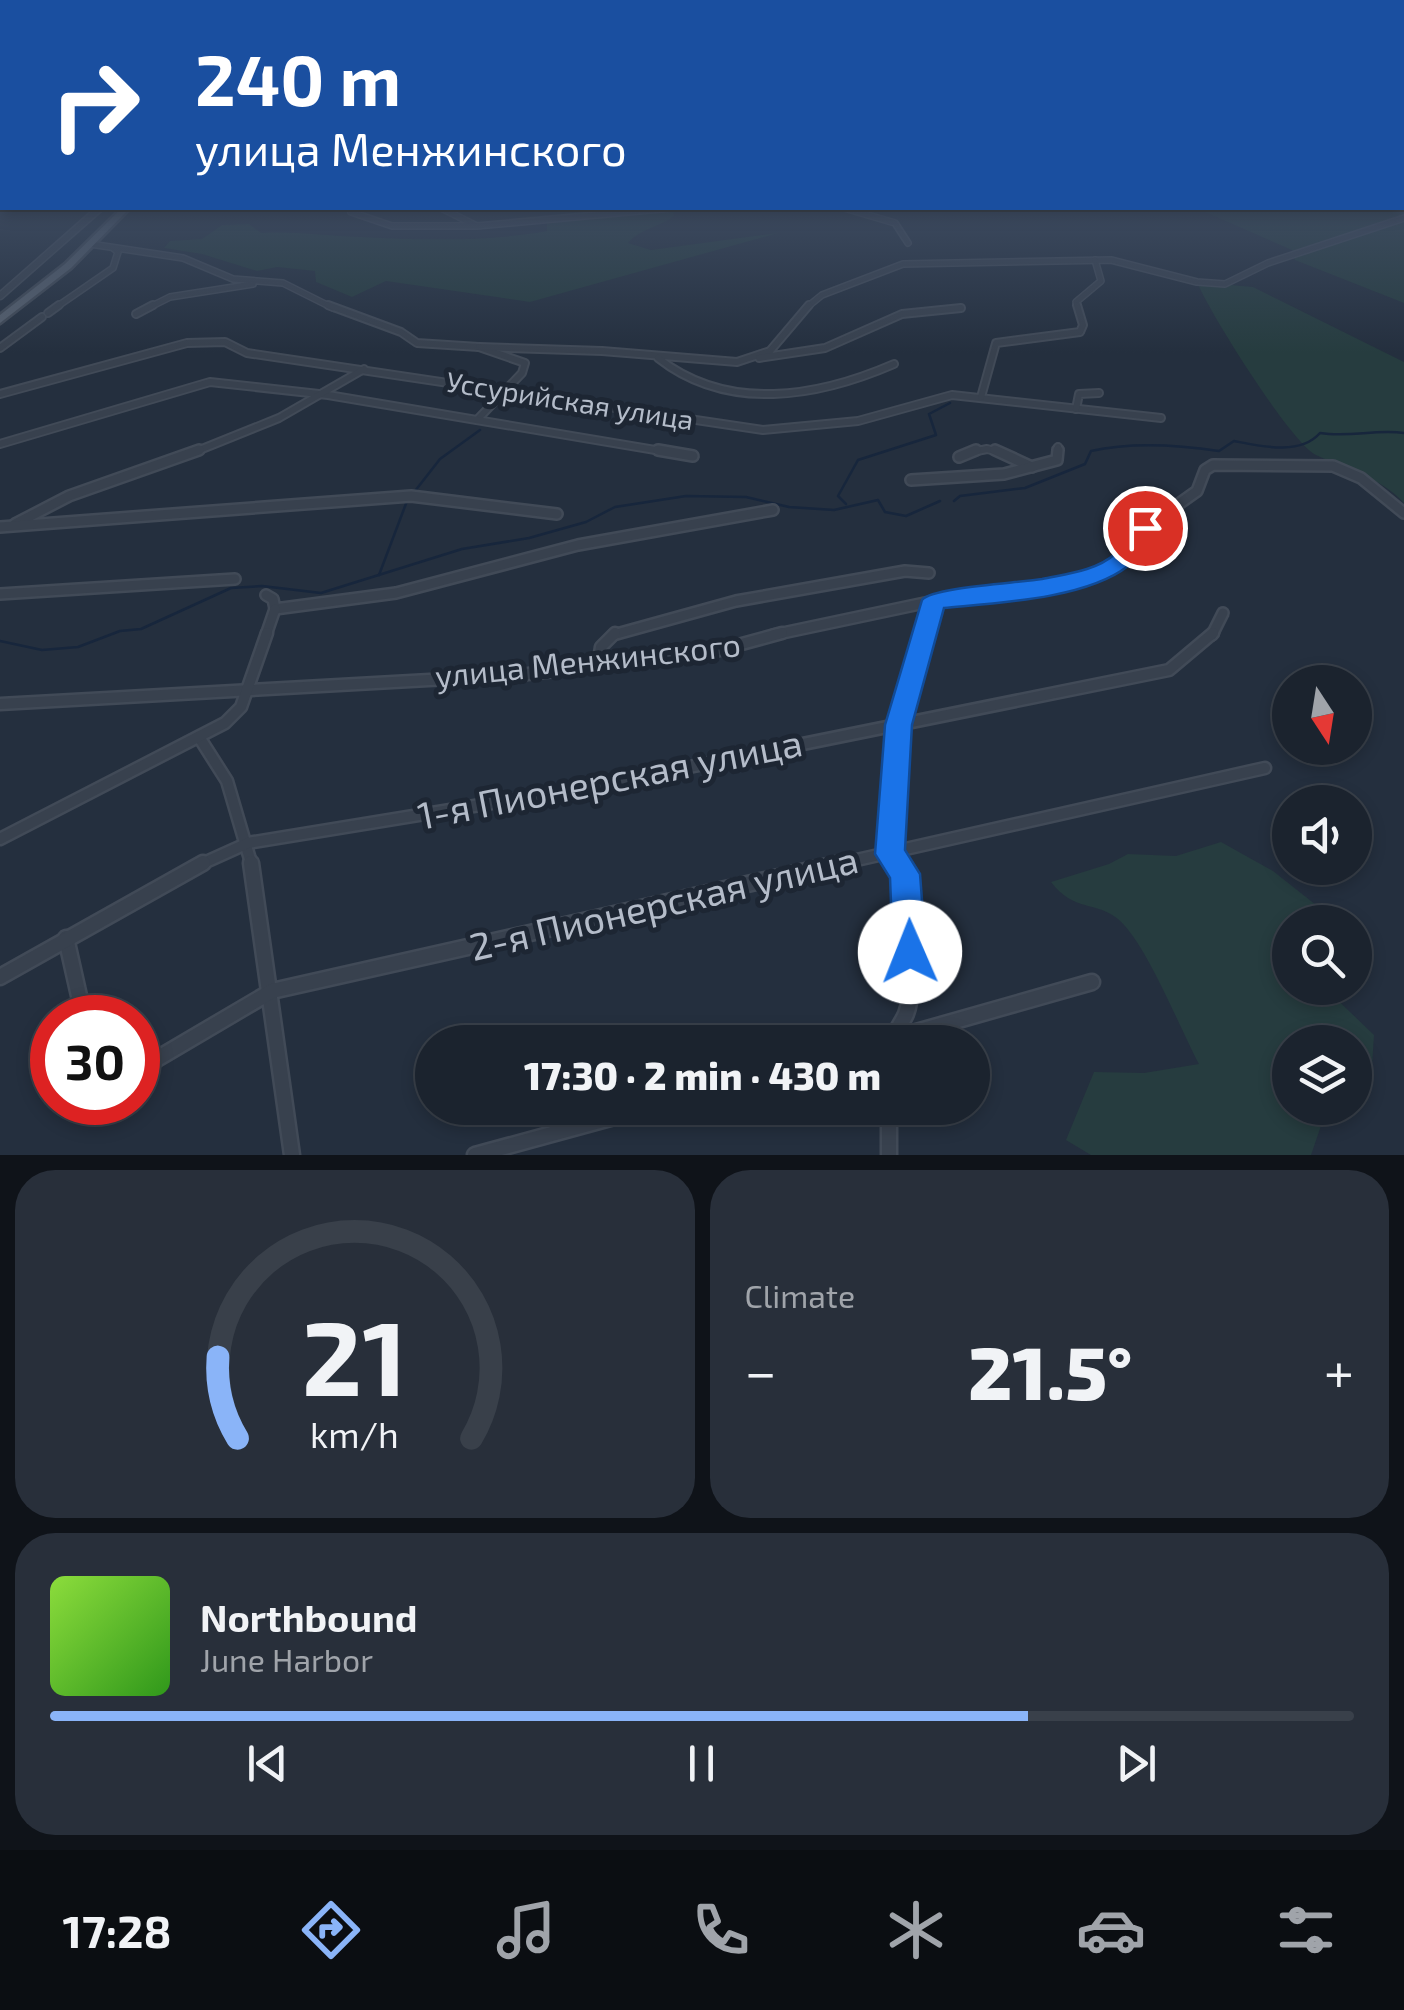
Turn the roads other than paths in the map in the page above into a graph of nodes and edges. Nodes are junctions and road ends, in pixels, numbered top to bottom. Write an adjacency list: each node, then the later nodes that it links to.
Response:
1 (57, 246): 8 (street)
2 (88, 246): 11 (main road)
3 (100, 246): 5 (street)
4 (1320, 246): 6 (street)
5 (112, 248): 7 (street); 13 (street)
6 (1095, 260): 15 (street); 22 (street)
7 (268, 280): 10 (street); 12 (street)
8 (0, 296)
9 (961, 308): 15 (street)
10 (136, 314)
11 (0, 320)
12 (480, 347): 14 (street); 18 (street)
13 (0, 348)
14 (658, 358): 15 (street); 16 (street)
15 (756, 358)
16 (894, 364)
17 (364, 370): 18 (street, Уссурийская улица); 20 (street, Уссурийская улица); 21 (street)
18 (506, 392): 22 (street, Уссурийская улица); 25 (street)
19 (1099, 393): 23 (street)
20 (0, 394)
21 (328, 395): 25 (street); 26 (street); 35 (street)
22 (981, 397): 23 (street, Уссурийская улица)
23 (1076, 409): 24 (street, Уссурийская улица)
24 (1161, 418)
25 (477, 420): 28 (street)
26 (0, 444)
27 (1058, 447): 30 (street)
28 (693, 456)
29 (959, 457): 30 (street)
30 (1032, 466): 31 (street)
31 (911, 480)
32 (773, 510): 42 (street)
33 (1404, 513): 41 (street, улица Менжинского)
34 (556, 514): 35 (street)
35 (13, 526): 36 (street)
36 (0, 527)
37 (929, 573): 44 (street)
38 (235, 579): 39 (street)
39 (0, 594)
40 (266, 595): 42 (street)
41 (934, 600): 44 (street, улица Менжинского); 47 (street)
42 (275, 608): 45 (street)
43 (1223, 613): 47 (street, 1-я Пионерская улица)
44 (598, 666): 45 (street, улица Менжинского)
45 (248, 688): 46 (street, улица Менжинского); 48 (street)
46 (0, 704)
47 (899, 725): 51 (street, 1-я Пионерская улица); 52 (street)
48 (199, 737): 50 (street); 51 (street)
49 (1266, 768): 52 (street, 2-я Пионерская улица)
50 (0, 840)
51 (248, 843): 53 (street, 1-я Пионерская улица); 56 (street)
52 (890, 854): 56 (street, 2-я Пионерская улица); 58 (street)
53 (66, 938): 54 (street, 1-я Пионерская улица); 57 (street)
54 (0, 977)
55 (1092, 982): 59 (street)
56 (272, 991): 60 (street, 2-я Пионерская улица); 63 (street)
57 (79, 995)
58 (898, 1025)
59 (945, 1025)
60 (160, 1057)
61 (585, 1125): 64 (street)
62 (889, 1125): 65 (street)
63 (292, 1155)
64 (476, 1155)
65 (889, 1155)

